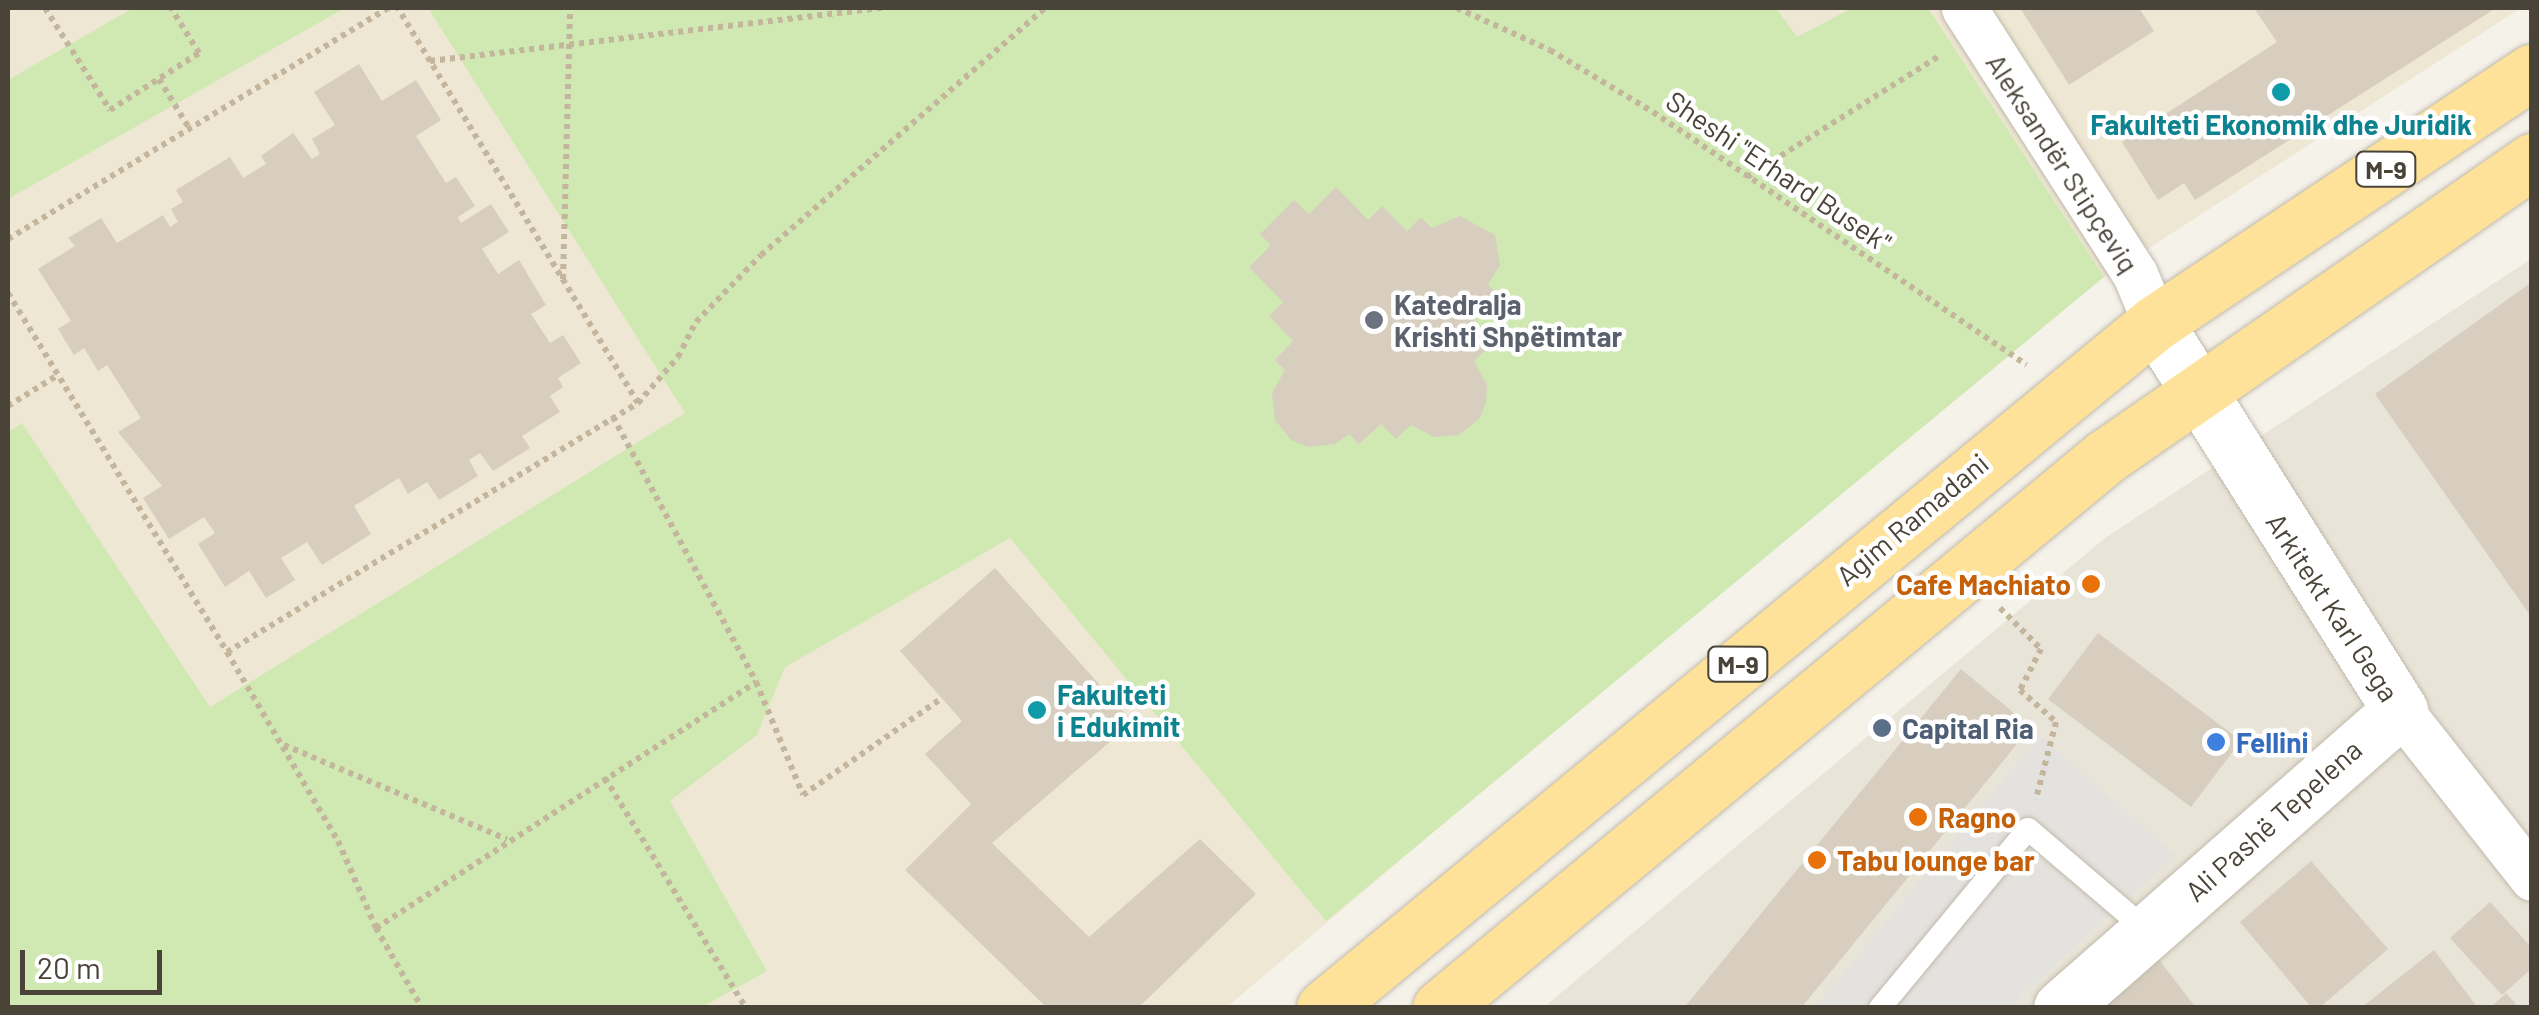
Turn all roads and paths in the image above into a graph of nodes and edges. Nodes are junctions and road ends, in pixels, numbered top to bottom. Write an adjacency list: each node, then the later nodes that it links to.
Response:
1 (45, 8): 13 (path)
2 (170, 8): 13 (path)
3 (388, 8): 14 (path)
4 (398, 8): 11 (path)
5 (570, 8): 10 (path)
6 (883, 8): 10 (path)
7 (1046, 8): 24 (path)
8 (1457, 8): 16 (path, Sheshi "Erhard Busek")
9 (1971, 19): 16 (path); 20 (street, Aleksandër Stipçeviq)
10 (570, 46): 11 (path); 18 (path)
11 (430, 61): 18 (path)
12 (2532, 72): 20 (main road, Agim Ramadani / M-9)
13 (159, 79): 14 (path)
14 (189, 128): 17 (path)
15 (2532, 162): 22 (main road, M-9)
16 (1747, 177): 23 (path, Sheshi "Erhard Busek")
17 (8, 239)
18 (563, 280): 24 (path)
19 (8, 293): 21 (path)
20 (2155, 323): 22 (street, Arkitekt Karl Gega); 23 (main road, Agim Ramadani / M-9)
21 (58, 375): 25 (path); 28 (path)
22 (2193, 390): 27 (main road, M-9); 31 (street, Arkitekt Karl Gega)
23 (2060, 396): 41 (main road, Agim Ramadani / M-9)
24 (638, 402): 26 (path)
25 (8, 406)
26 (613, 417): 28 (path); 29 (path)
27 (1962, 576): 34 (path); 42 (main road, M-9)
28 (227, 652): 32 (path)
29 (756, 682): 30 (path); 33 (path)
30 (942, 698)
31 (2400, 710): 36 (street, Arkitekt Karl Gega); 38 (street, Ali Pashë Tepelena)
32 (283, 745): 35 (path); 37 (path)
33 (606, 778): 35 (path); 40 (path)
34 (2028, 829): 38 (lane); 43 (lane)
35 (508, 840): 37 (path)
36 (2532, 878)
37 (376, 928): 39 (path)
38 (2148, 931): 44 (street, Ali Pashë Tepelena)
39 (422, 1008)
40 (746, 1008)
41 (1324, 1008)
42 (1440, 1008)
43 (1880, 1008)
44 (2061, 1008)

